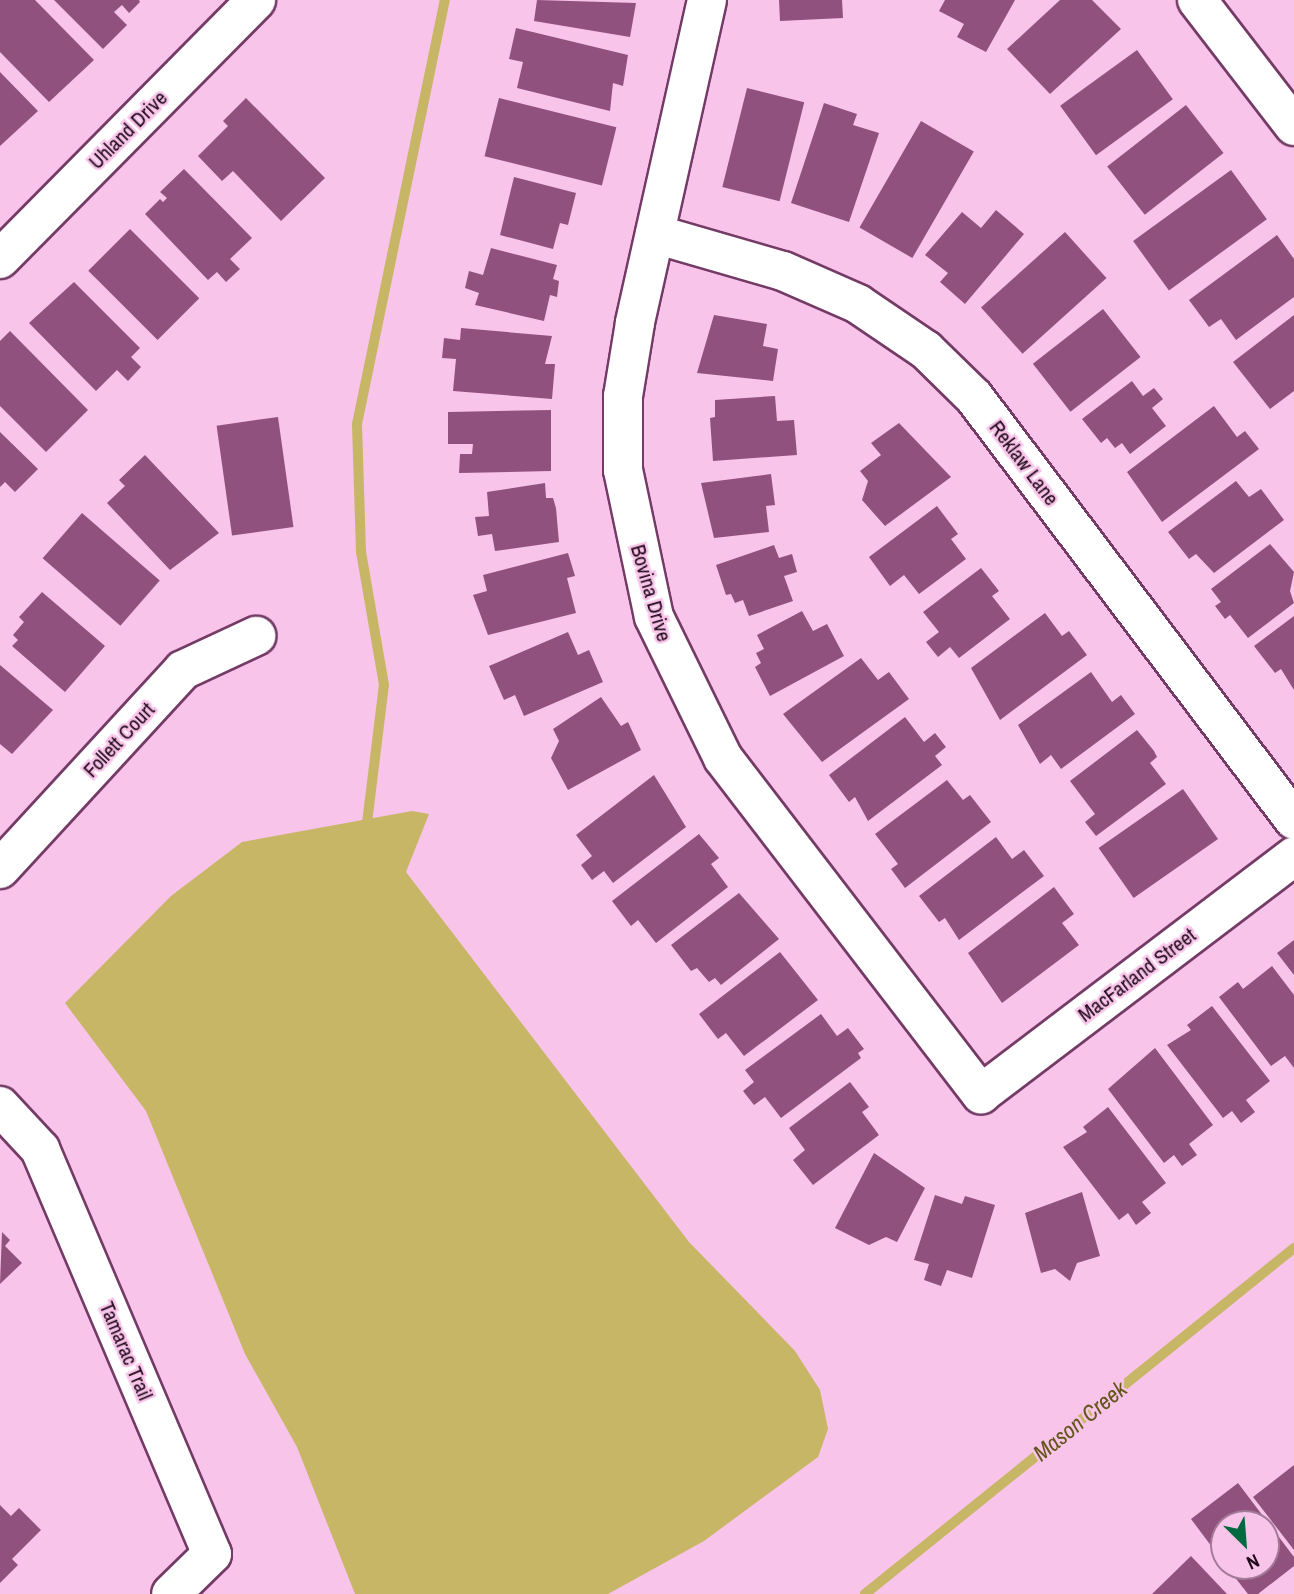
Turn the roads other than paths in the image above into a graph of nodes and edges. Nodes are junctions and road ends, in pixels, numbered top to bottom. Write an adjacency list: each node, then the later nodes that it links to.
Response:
1 (256, 0): 6 (street, Uhland Drive)
2 (707, 0): 5 (street, Bovina Drive)
3 (1197, 0): 4 (street)
4 (1294, 126)
5 (655, 234): 8 (street, Reklaw Lane); 11 (street, Bovina Drive)
6 (0, 259)
7 (256, 636): 10 (street, Follett Court)
8 (1294, 820)
9 (1294, 856): 11 (street, MacFarland Street)
10 (0, 869)
11 (981, 1094)
12 (0, 1106): 13 (street, Tamarac Trail)
13 (170, 1594)

